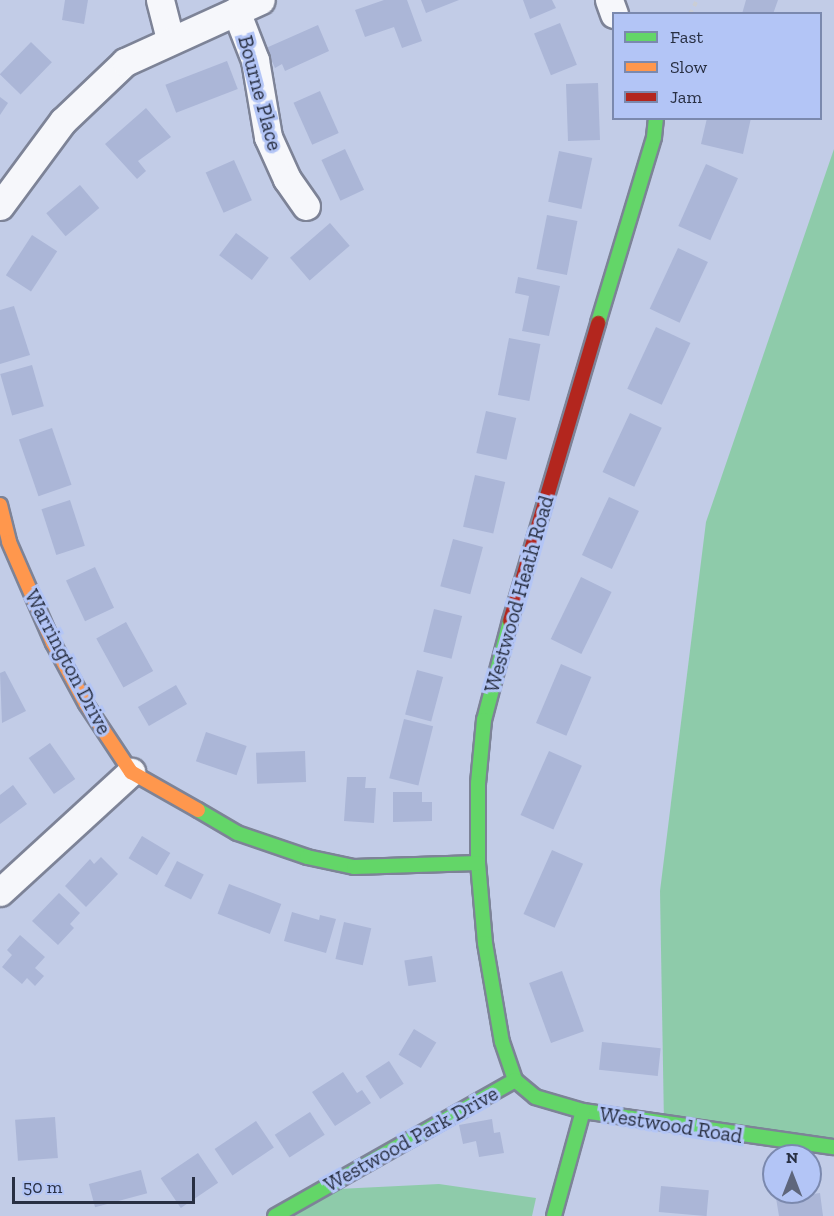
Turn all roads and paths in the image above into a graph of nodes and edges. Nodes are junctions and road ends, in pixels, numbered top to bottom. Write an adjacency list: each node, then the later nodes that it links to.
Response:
1 (160, 0): 4 (street)
2 (261, 0): 3 (street)
3 (236, 10): 4 (street); 7 (street, Bourne Place)
4 (170, 39): 6 (street)
5 (656, 120): 10 (street, Westwood Heath Road)
6 (0, 206)
7 (306, 206)
8 (0, 505): 9 (street, Warrington Drive)
9 (131, 772): 10 (street, Warrington Drive); 11 (street)
10 (478, 863): 12 (street, Westwood Heath Road)
11 (0, 892)
12 (515, 1080): 13 (street, Westwood Road); 15 (street, Westwood Park Drive)
13 (583, 1111): 14 (street, Westwood Road); 16 (street)
14 (834, 1147)
15 (275, 1216)
16 (554, 1216)

